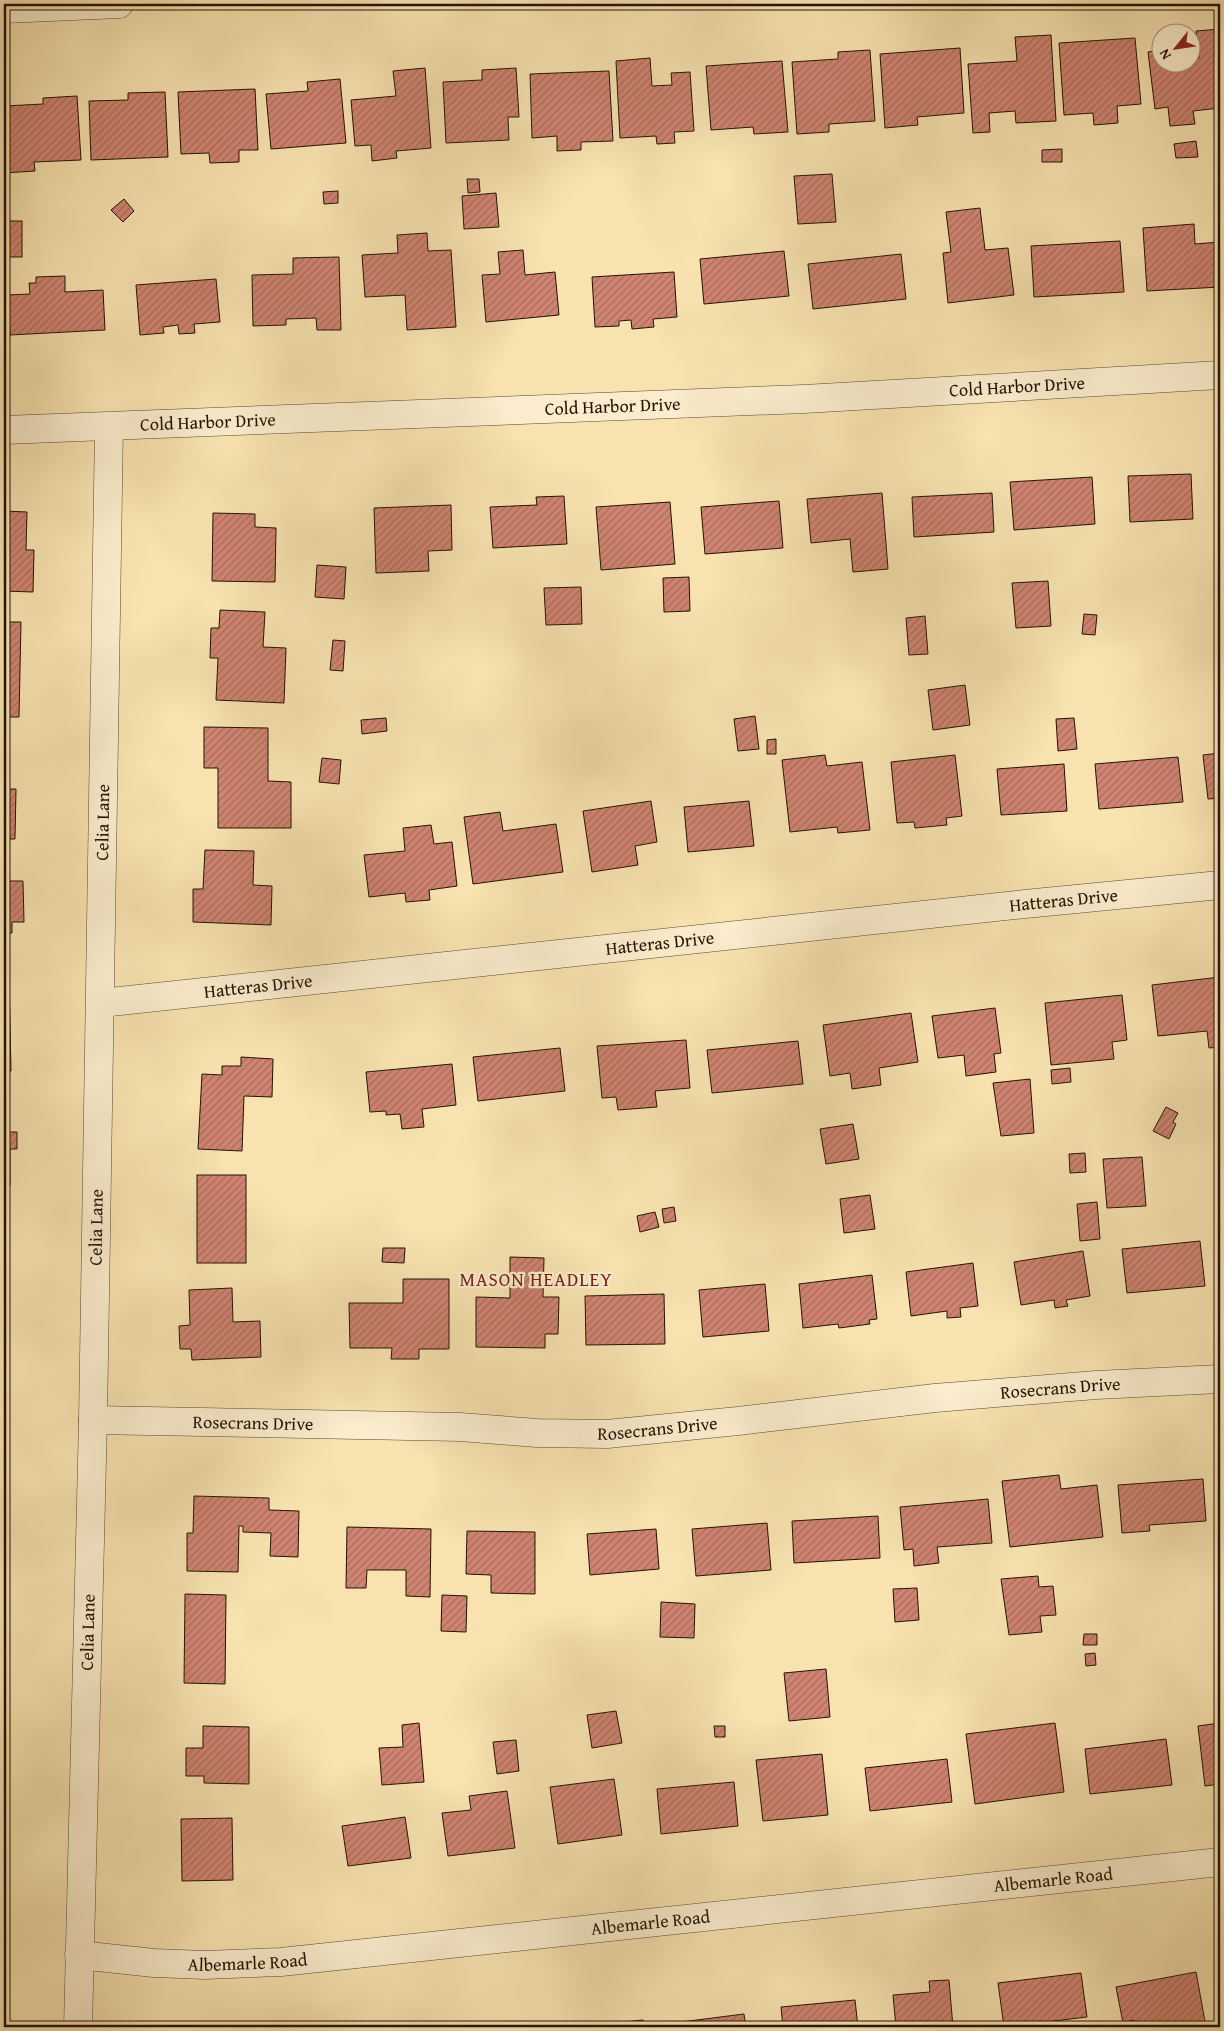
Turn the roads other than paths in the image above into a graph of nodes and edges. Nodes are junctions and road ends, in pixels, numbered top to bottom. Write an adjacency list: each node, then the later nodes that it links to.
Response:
1 (120, 4): 2 (street)
2 (4, 9)
3 (1220, 375): 4 (street, Cold Harbor Drive)
4 (109, 428): 5 (street, Cold Harbor Drive); 7 (street, Celia Lane)
5 (4, 430)
6 (1220, 885): 7 (street, Hatteras Drive)
7 (101, 1004): 9 (street, Celia Lane)
8 (1220, 1379): 9 (street, Rosecrans Drive)
9 (93, 1420): 11 (street, Celia Lane)
10 (1220, 1862): 11 (street, Albemarle Road)
11 (79, 1955): 12 (street, Celia Lane)
12 (78, 2027)

